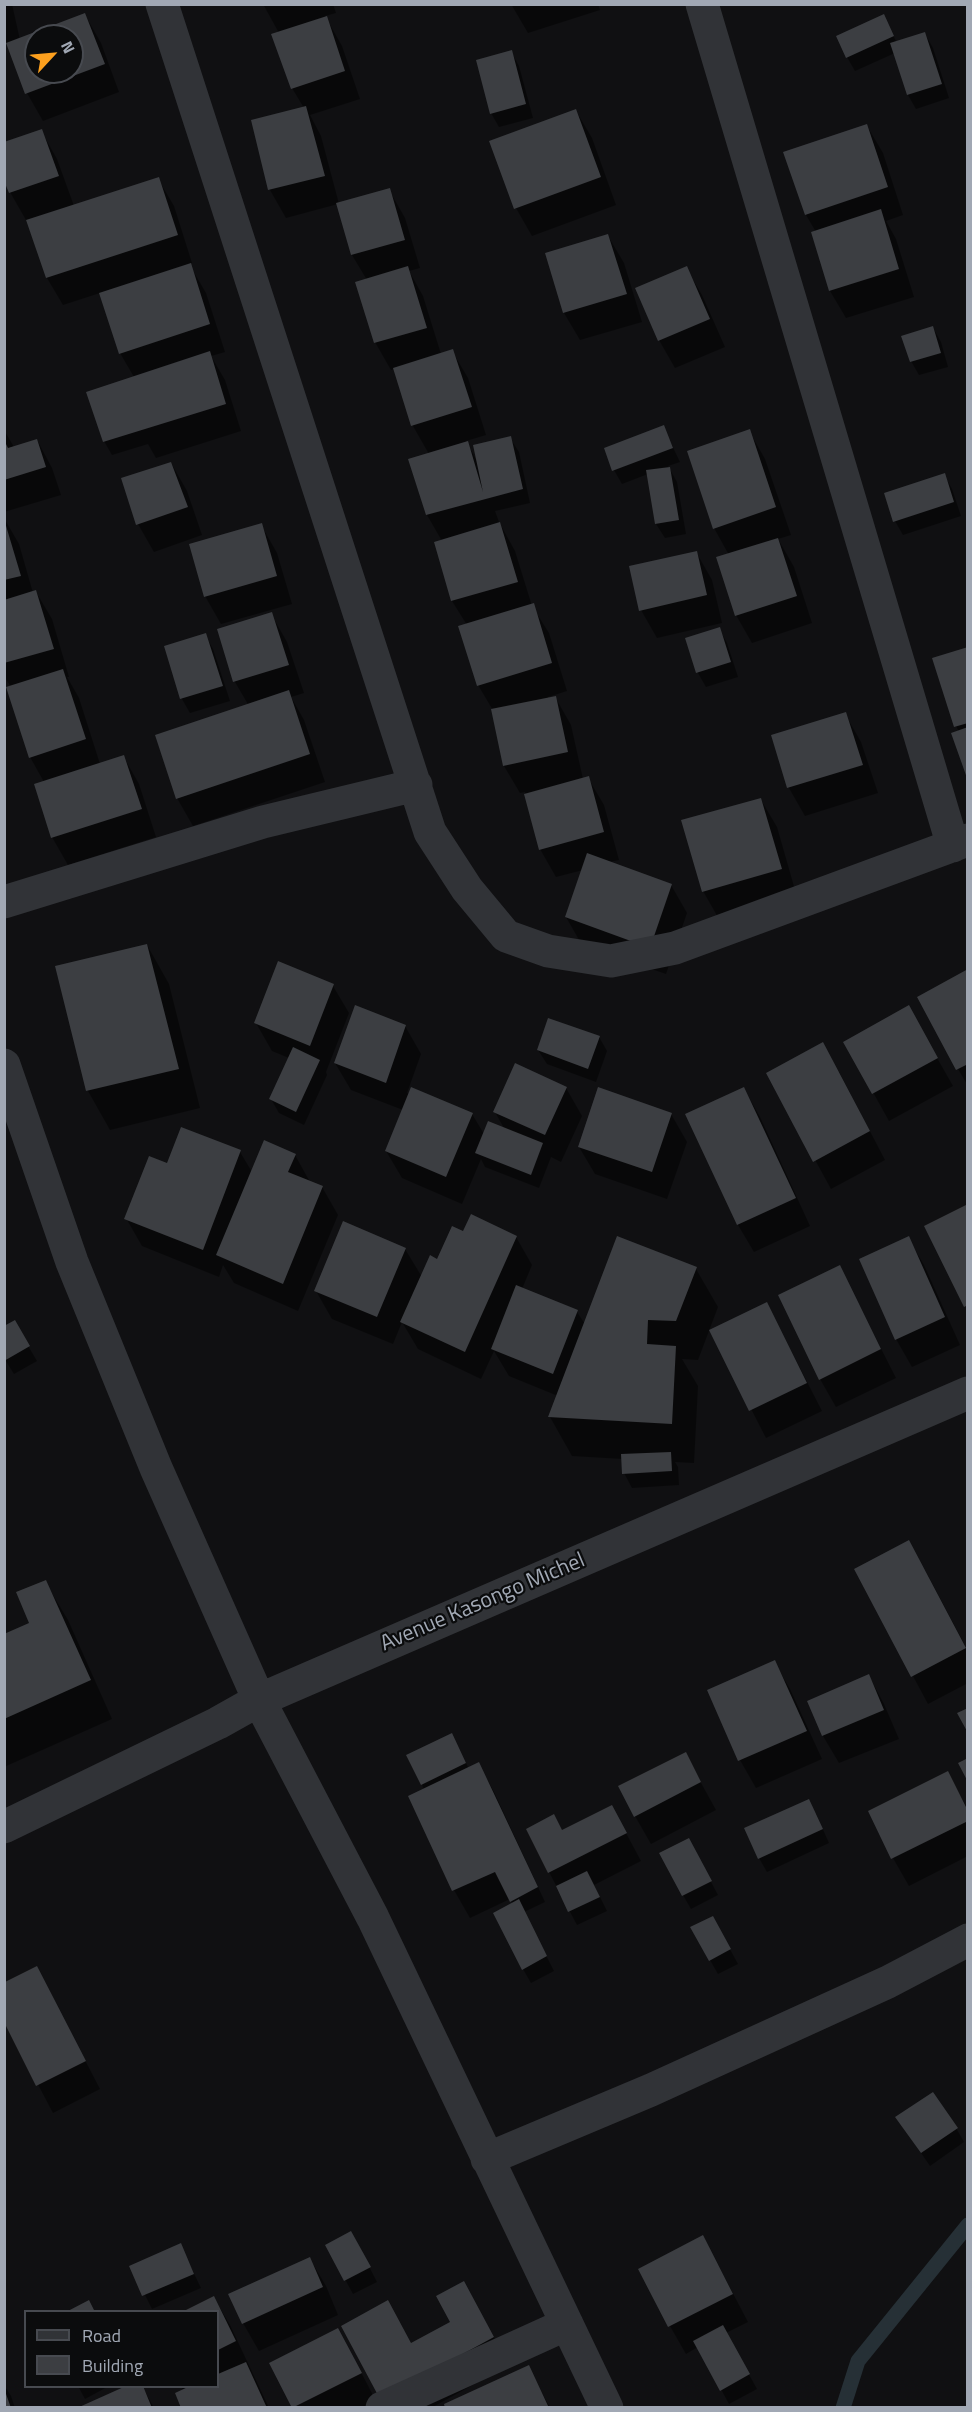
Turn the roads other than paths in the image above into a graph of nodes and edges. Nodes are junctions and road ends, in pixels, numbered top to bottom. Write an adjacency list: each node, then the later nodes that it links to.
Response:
1 (162, 4): 3 (street)
2 (702, 4): 4 (street)
3 (416, 785): 4 (street); 5 (street)
4 (960, 843)
5 (4, 902)
6 (4, 1065): 8 (street)
7 (968, 1393): 8 (street, Avenue Kasongo Michel)
8 (259, 1700): 9 (street, Avenue Kasongo Michel); 11 (street)
9 (4, 1827)
10 (968, 1940): 11 (street)
11 (487, 2159): 12 (street)
12 (567, 2324): 13 (street); 14 (street)
13 (381, 2408)
14 (607, 2408)

